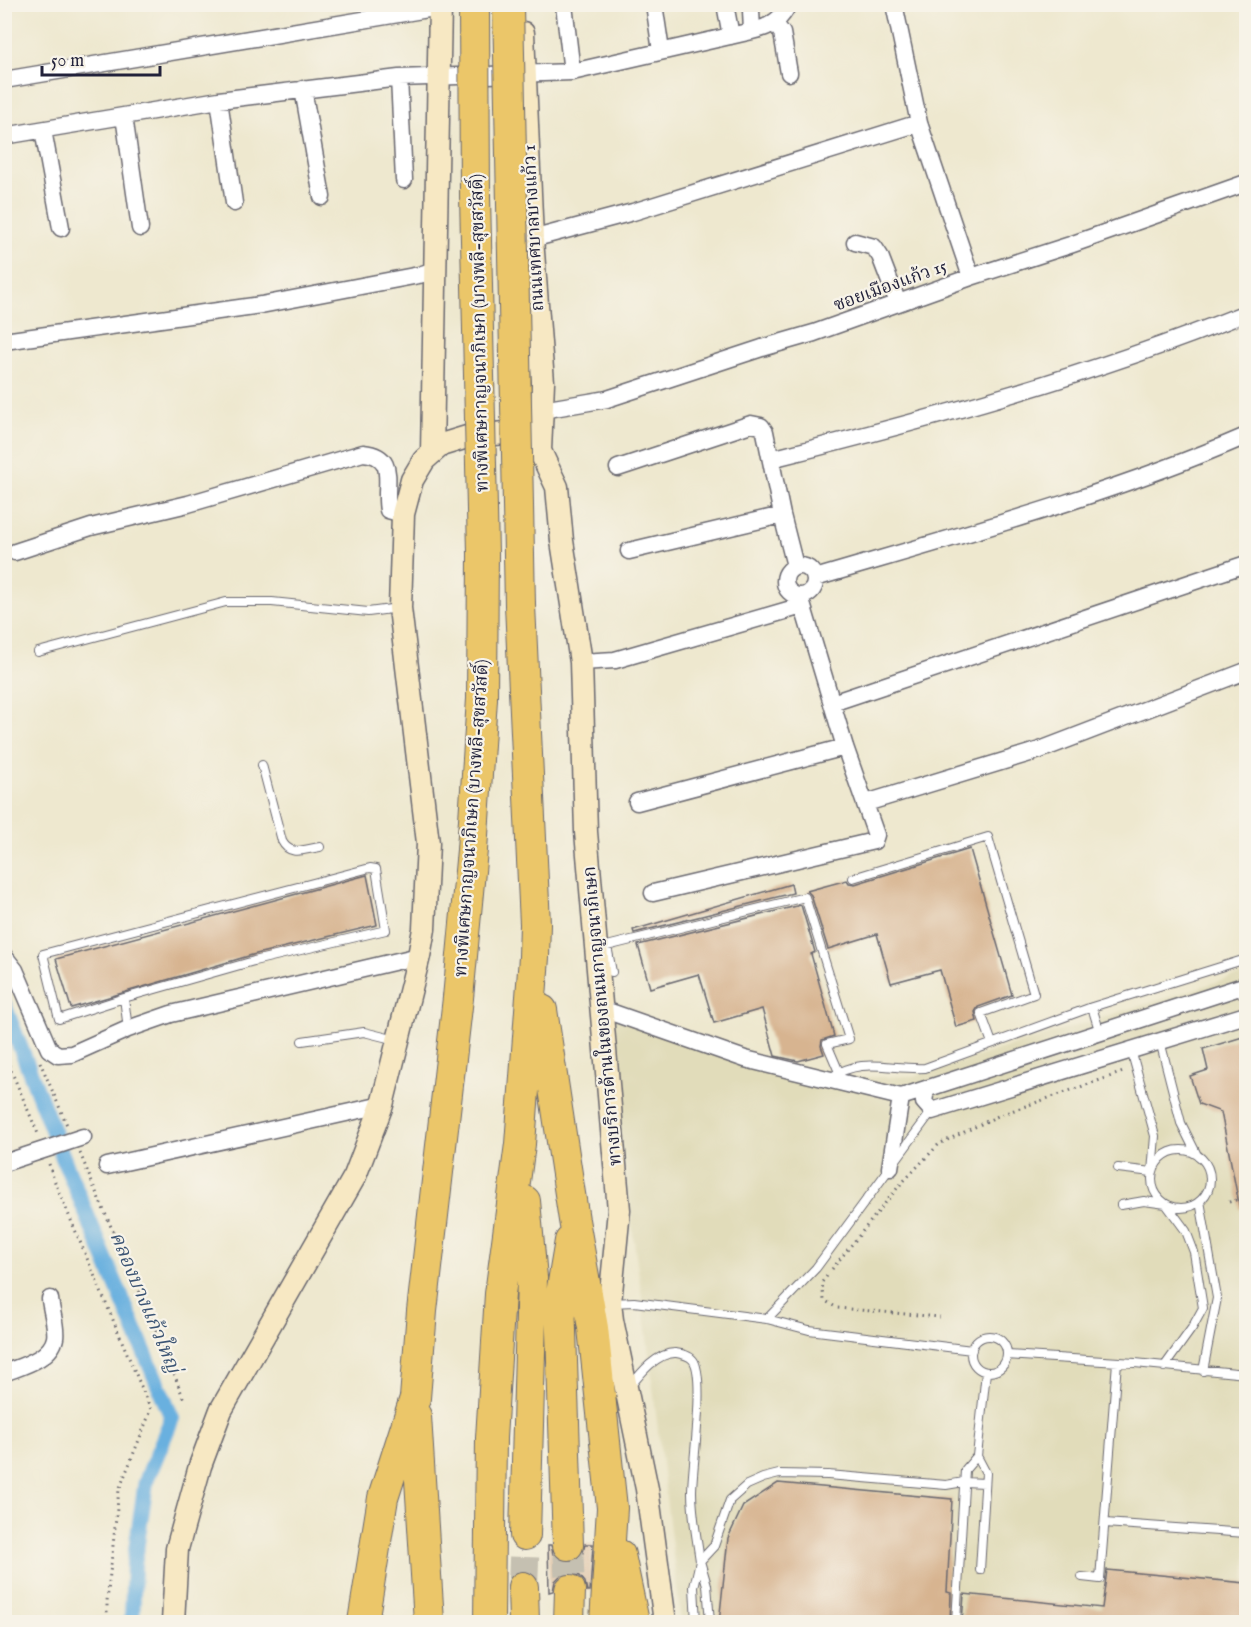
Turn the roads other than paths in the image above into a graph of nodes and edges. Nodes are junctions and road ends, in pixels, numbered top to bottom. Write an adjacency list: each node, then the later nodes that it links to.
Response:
1 (474, 4): 112 (highway, ทางพิเศษกาญจนาภิเษก (บางพลี-สุขสวัสดิ์), bridge)
2 (508, 4): 68 (highway, ทางพิเศษกาญจนาภิเษก (บางพลี-สุขสวัสดิ์), bridge)
3 (521, 4): 17 (main road, ถนนเทศบาลบางแก้ว 1)
4 (654, 4): 14 (street)
5 (725, 4): 13 (street)
6 (754, 4): 12 (street)
7 (788, 4): 11 (street)
8 (894, 4): 24 (street)
9 (564, 5): 15 (street)
10 (446, 6): 18 (main road); 20 (street)
11 (774, 22): 12 (street); 16 (street)
12 (752, 31): 13 (street)
13 (731, 36): 14 (street)
14 (661, 51): 15 (street)
15 (572, 72): 17 (street)
16 (789, 73)
17 (525, 74): 18 (street); 33 (main road, ถนนเทศบาลบางแก้ว 1)
18 (438, 76): 19 (street); 35 (main road)
19 (399, 78): 21 (street); 27 (street)
20 (4, 80)
21 (303, 89): 22 (street); 29 (street)
22 (219, 100): 23 (street); 30 (street)
23 (124, 116): 25 (street); 32 (street)
24 (919, 123): 33 (street); 36 (street)
25 (43, 130): 26 (street); 31 (street)
26 (4, 136)
27 (404, 180)
28 (1246, 183): 36 (street, ซอยเมืองแก้ว 15)
29 (322, 197)
30 (234, 202)
31 (61, 228)
32 (140, 228)
33 (532, 239): 40 (main road, ถนนเทศบาลบางแก้ว 1)
34 (855, 243): 37 (street)
35 (435, 270): 39 (street); 43 (main road)
36 (971, 277): 37 (street, ซอยเมืองแก้ว 15)
37 (898, 303): 40 (street, ซอยเมืองแก้ว 15)
38 (1246, 313): 44 (street)
39 (4, 340)
40 (542, 410): 42 (main road, ถนนเทศบาลบางแก้ว 1)
41 (1246, 436): 52 (street)
42 (540, 451): 43 (main road); 56 (main road, ทางบริการด้านในของถนนกาญจนาภิเษก)
43 (432, 453): 46 (main road)
44 (771, 459): 45 (street); 47 (street)
45 (618, 468)
46 (403, 514): 49 (street); 54 (main road)
47 (782, 515): 48 (street); 51 (street)
48 (629, 551)
49 (15, 552)
50 (1246, 564): 58 (street)
51 (795, 567): 52 (street); 53 (street)
52 (815, 578): 53 (street)
53 (801, 601): 56 (street); 58 (street)
54 (400, 608): 55 (lane); 67 (main road)
55 (38, 652)
56 (582, 662): 74 (main road, ทางบริการด้านในของถนนกาญจนาภิเษก)
57 (1246, 671): 62 (street)
58 (832, 703): 59 (street)
59 (845, 747): 61 (street); 62 (street)
60 (262, 765): 63 (lane)
61 (637, 802)
62 (867, 803): 65 (street)
63 (320, 847)
64 (853, 878): 81 (lane)
65 (653, 893)
66 (4, 956): 76 (street)
67 (419, 956): 76 (street); 78 (main road)
68 (534, 957): 89 (highway, ทางพิเศษกาญจนาภิเษก (บางพลี-สุขสวัสดิ์)); 99 (highway, ทางพิเศษกาญจนาภิเษก (บางพลี-สุขสวัสดิ์))
69 (1246, 959): 73 (lane)
70 (612, 972): 83 (lane)
71 (1246, 985): 77 (street)
72 (123, 998): 72 (lane); 76 (lane)
73 (1092, 1007): 77 (lane); 81 (lane)
74 (602, 1009): 83 (street); 101 (main road, ทางบริการด้านในของถนนกาญจนาภิเษก)
75 (1246, 1015): 80 (street)
76 (128, 1029)
77 (1100, 1033): 84 (street)
78 (398, 1040): 79 (lane); 86 (main road)
79 (302, 1041)
80 (1160, 1041): 82 (street); 90 (lane)
81 (992, 1043): 83 (lane)
82 (1131, 1050): 87 (street); 95 (lane)
83 (833, 1076): 85 (street)
84 (926, 1089): 85 (street); 87 (street)
85 (901, 1097): 94 (street)
86 (382, 1105): 92 (street); 126 (main road)
87 (932, 1111): 94 (lane)
88 (79, 1139): 91 (street)
89 (520, 1144): 119 (highway); 129 (highway, ทางพิเศษกาญจนาภิเษก (บางพลี-สุขสวัสดิ์))
90 (1196, 1153): 95 (lane); 96 (lane)
91 (4, 1163)
92 (107, 1166)
93 (1118, 1167): 95 (lane)
94 (890, 1168): 102 (lane)
95 (1152, 1172): 97 (lane)
96 (1200, 1201): 97 (lane); 107 (lane)
97 (1166, 1204): 98 (lane); 106 (lane)
98 (1121, 1205)
99 (574, 1220): 116 (highway, ทางพิเศษกาญจนาภิเษก (บางพลี-สุขสวัสดิ์)); 120 (highway, ทางพิเศษกาญจนาภิเษก (บางพลี-สุขสวัสดิ์))
100 (50, 1299): 109 (street)
101 (610, 1303): 102 (lane); 111 (main road, ทางบริการด้านในของถนนกาญจนาภิเษก)
102 (767, 1319): 103 (lane)
103 (972, 1350): 104 (lane); 108 (lane)
104 (1007, 1355): 105 (lane); 108 (lane)
105 (1117, 1362): 106 (lane); 117 (lane)
106 (1164, 1367): 107 (lane)
107 (1203, 1371): 110 (lane)
108 (986, 1372): 113 (lane)
109 (4, 1373)
110 (1246, 1374)
111 (627, 1392): 121 (lane); 134 (main road, ทางบริการด้านในของถนนกาญจนาภิเษก)
112 (415, 1398): 127 (highway, ทางพิเศษกาญจนาภิเษก (บางพลี-สุขสวัสดิ์)); 128 (highway)
113 (977, 1456): 114 (lane); 115 (lane)
114 (964, 1482): 115 (lane); 121 (lane); 137 (lane)
115 (985, 1483): 122 (lane)
116 (612, 1508): 132 (highway, ทางพิเศษกาญจนาภิเษก (บางพลี-สุขสวัสดิ์)); 133 (highway)
117 (1105, 1523): 118 (lane); 123 (lane)
118 (1246, 1533)
119 (525, 1535)
120 (568, 1545)
121 (700, 1561): 135 (lane); 136 (lane)
122 (980, 1570)
123 (1082, 1577)
124 (523, 1587): 130 (highway)
125 (570, 1590): 131 (highway)
126 (172, 1623)
127 (363, 1623)
128 (429, 1623)
129 (489, 1623)
130 (524, 1623)
131 (568, 1623)
132 (605, 1623)
133 (634, 1623)
134 (665, 1623)
135 (696, 1623)
136 (710, 1623)
137 (956, 1623)

